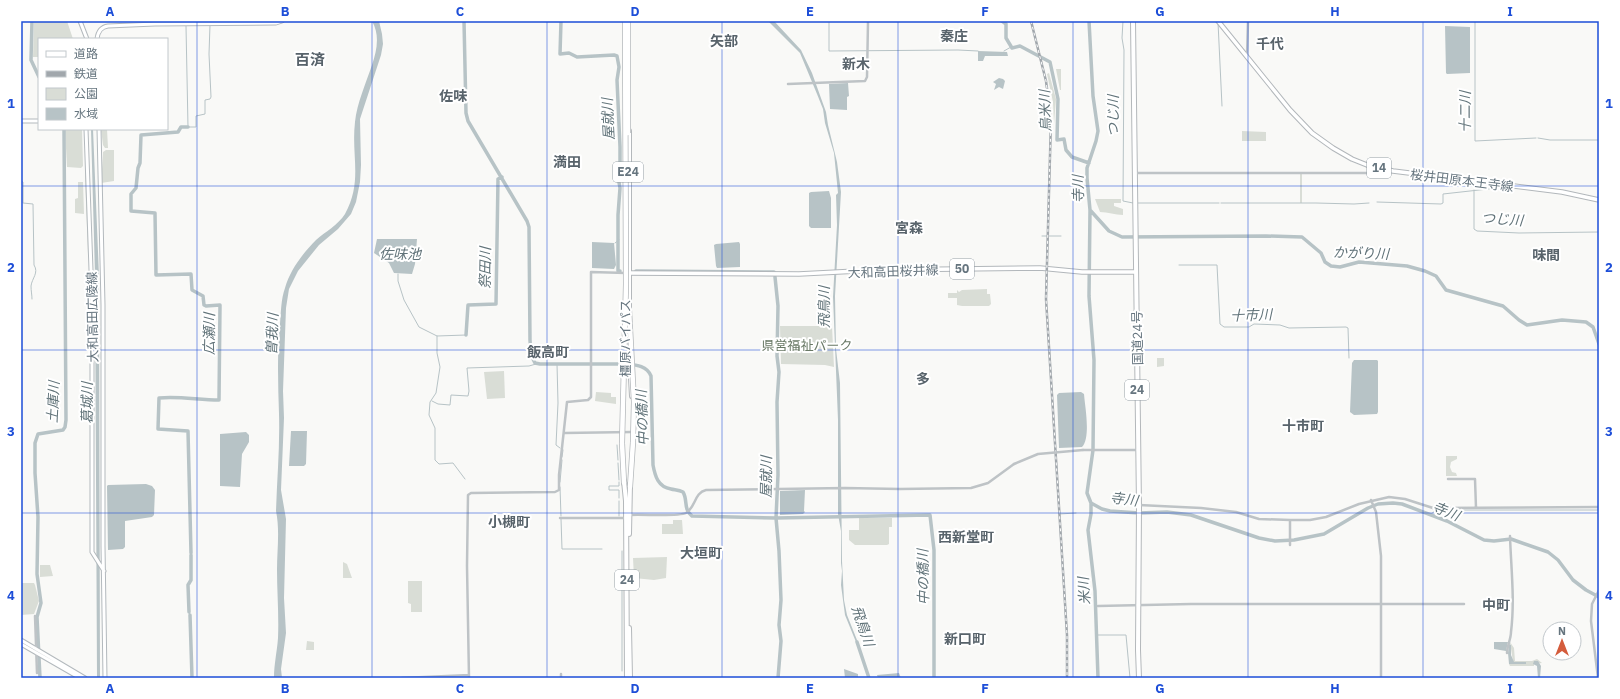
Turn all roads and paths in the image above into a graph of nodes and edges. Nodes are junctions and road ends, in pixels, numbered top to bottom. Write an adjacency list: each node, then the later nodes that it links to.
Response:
1 (80, 21): 9 (main road)
2 (282, 21): 10 (main road)
3 (625, 21): 21 (highway, 橿原バイパス / 24); 22 (highway, E24, bridge)
4 (628, 21): 21 (highway, 橿原バイパス / 24); 22 (highway, E24, bridge)
5 (1133, 21): 18 (highway, 国道24号 / 24)
6 (1218, 21): 11 (main road, 桜井田原本王寺線 / 14)
7 (1248, 21): 11 (street)
8 (868, 22): 12 (street)
9 (88, 38)
10 (97, 38)
11 (1247, 57): 17 (main road, 桜井田原本王寺線 / 14)
12 (788, 84)
13 (38, 120): 14 (main road)
14 (21, 121)
15 (86, 130): 42 (main road, 大和高田広陵線)
16 (99, 130): 42 (main road, 大和高田広陵線)
17 (1387, 170): 18 (street); 19 (main road, 桜井田原本王寺線 / 14)
18 (1134, 173): 20 (highway, 国道24号 / 24)
19 (1599, 200)
20 (1136, 272): 21 (main road, 大和高田桜井線 / 50); 29 (highway, 国道24号 / 24)
21 (627, 273): 23 (highway, 橿原バイパス / 24); 23 (highway, 橿原バイパス / 24); 26 (street)
22 (627, 322): 27 (highway, E24, bridge); 28 (highway, E24, bridge)
23 (628, 364): 24 (highway, 橿原バイパス / 24); 25 (highway, 橿原バイパス / 24)
24 (624, 432): 25 (street); 26 (street); 31 (highway, 橿原バイパス / 24)
25 (632, 432): 32 (highway, 橿原バイパス / 24)
26 (564, 433): 54 (street)
27 (634, 442): 32 (highway, 24)
28 (622, 443): 31 (highway, 24)
29 (1138, 450): 34 (highway, 国道24号 / 24); 37 (street, bridge)
30 (1448, 479): 36 (street)
31 (624, 483): 37 (highway, 橿原バイパス / 24)
32 (630, 487): 37 (highway, 橿原バイパス / 24)
33 (1372, 502): 36 (street); 39 (street); 44 (street)
34 (1139, 506): 39 (street); 47 (highway, 国道24号 / 24)
35 (1599, 507): 36 (street)
36 (1476, 508)
37 (628, 516): 38 (street); 59 (highway, 橿原バイパス / 24)
38 (560, 518)
39 (1290, 520): 41 (street)
40 (1510, 536): 52 (street)
41 (1290, 545)
42 (104, 571): 57 (main road, 大和高田広陵線)
43 (1598, 591): 62 (street)
44 (1381, 603): 45 (street); 47 (street); 61 (street)
45 (1464, 604)
46 (1098, 606): 47 (street)
47 (1138, 606): 60 (highway, 国道24号 / 24)
48 (35, 616): 51 (street)
49 (21, 640): 51 (main road)
50 (21, 644): 51 (main road)
51 (39, 652): 53 (street); 55 (main road); 56 (main road)
52 (1507, 653)
53 (37, 673)
54 (469, 677): 58 (street)
55 (80, 678)
56 (85, 678)
57 (105, 678)
58 (402, 678)
59 (628, 678)
60 (1139, 678)
61 (1381, 678)
62 (1598, 678)

